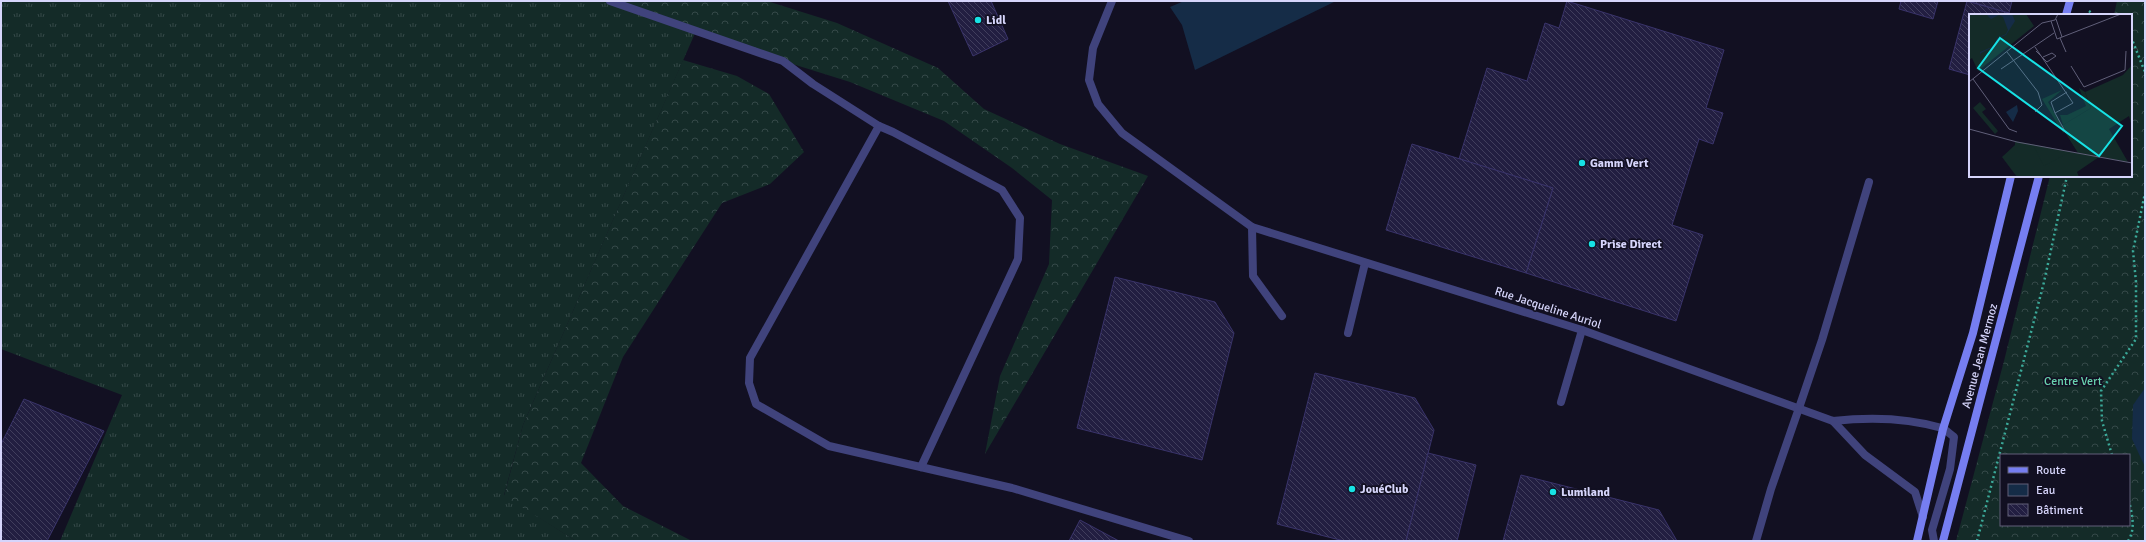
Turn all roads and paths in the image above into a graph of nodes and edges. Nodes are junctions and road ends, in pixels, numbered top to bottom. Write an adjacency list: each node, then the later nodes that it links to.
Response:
1 (610, 1): 7 (street)
2 (1112, 1): 13 (street, Rue Jacqueline Auriol)
3 (2070, 1): 4 (main road)
4 (2066, 14)
5 (2132, 40): 6 (path)
6 (2145, 72)
7 (879, 126): 23 (street); 23 (street)
8 (2010, 177): 21 (main road, Avenue Jean Mermoz)
9 (2039, 177): 30 (main road, Avenue Jean Mermoz)
10 (2067, 177): 31 (path)
11 (1869, 182): 19 (street)
12 (2145, 193): 22 (path)
13 (1252, 227): 14 (street, Rue Jacqueline Auriol); 15 (street)
14 (1365, 263): 16 (street, Rue Jacqueline Auriol); 17 (street)
15 (1282, 316)
16 (1582, 330): 18 (street); 19 (street, Rue Jacqueline Auriol)
17 (1348, 333)
18 (1561, 402)
19 (1799, 408): 20 (street, Rue Jacqueline Auriol); 27 (street)
20 (1833, 421): 21 (street); 25 (street)
21 (1943, 429): 25 (main road, Avenue Jean Mermoz); 29 (street)
22 (2112, 454)
23 (921, 467): 26 (street)
24 (2130, 506): 32 (path)
25 (1923, 517): 28 (main road, Avenue Jean Mermoz)
26 (1189, 541)
27 (1756, 541)
28 (1917, 541)
29 (1934, 541)
30 (1943, 541)
31 (1977, 541)
32 (2128, 541)

